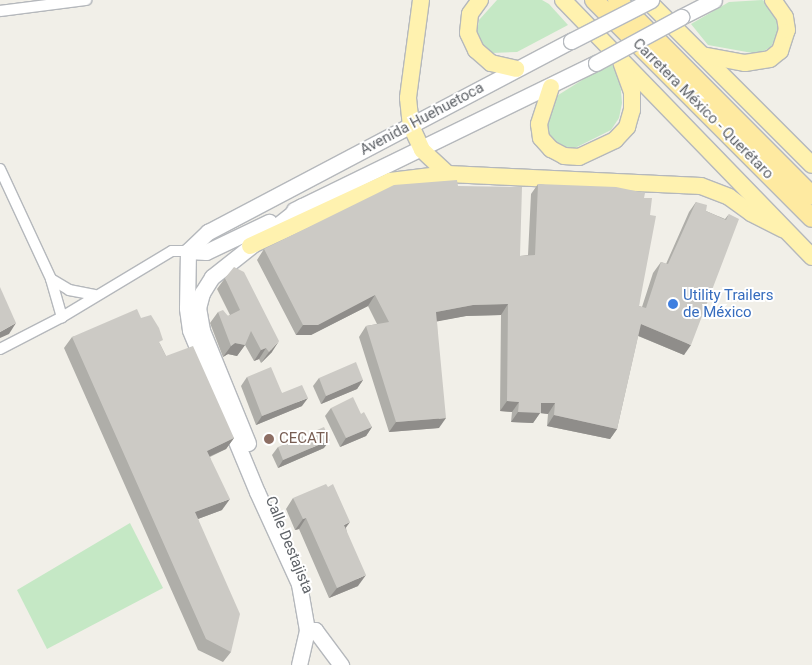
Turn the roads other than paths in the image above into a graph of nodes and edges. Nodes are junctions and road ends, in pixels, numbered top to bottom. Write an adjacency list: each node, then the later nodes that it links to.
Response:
1 (86, 0): 10 (street)
2 (421, 0): 15 (main road)
3 (480, 0): 13 (main road)
4 (563, 0): 12 (main road)
5 (594, 0): 22 (highway, Carretera México - Querétaro)
6 (617, 0): 20 (highway, Carretera México - Querétaro)
7 (649, 0): 11 (main road); 13 (main road, Avenida Huehuetoca, bridge)
8 (714, 0): 14 (main road, Avenida Huehuetoca, bridge)
9 (773, 0): 11 (main road)
10 (0, 11)
11 (702, 55): 17 (main road)
12 (621, 60): 14 (main road); 23 (main road)
13 (516, 69): 15 (main road, Avenida Huehuetoca)
14 (551, 87): 16 (main road, Avenida Huehuetoca)
15 (410, 126): 16 (main road); 24 (main road, Avenida Huehuetoca)
16 (422, 150): 19 (main road); 21 (main road, Avenida Huehuetoca)
17 (812, 165)
18 (0, 169): 27 (street)
19 (448, 174): 23 (main road); 25 (main road)
20 (812, 196)
21 (302, 206): 24 (main road); 25 (main road)
22 (812, 218)
23 (784, 229): 26 (main road)
24 (191, 246): 28 (street, Avenida Huehuetoca); 31 (main road)
25 (250, 246): 31 (main road)
26 (812, 257)
27 (50, 279): 28 (street); 29 (street)
28 (95, 294): 29 (street, Avenida Huehuetoca)
29 (62, 317): 30 (street, Avenida Huehuetoca)
30 (0, 349)
31 (262, 491): 32 (main road, Calle Destajista)
32 (311, 630): 33 (main road, Calle Destajista); 34 (main road, Calle Destajista); 35 (main road, Calle Destajista)
33 (299, 665)
34 (308, 665)
35 (341, 665)

